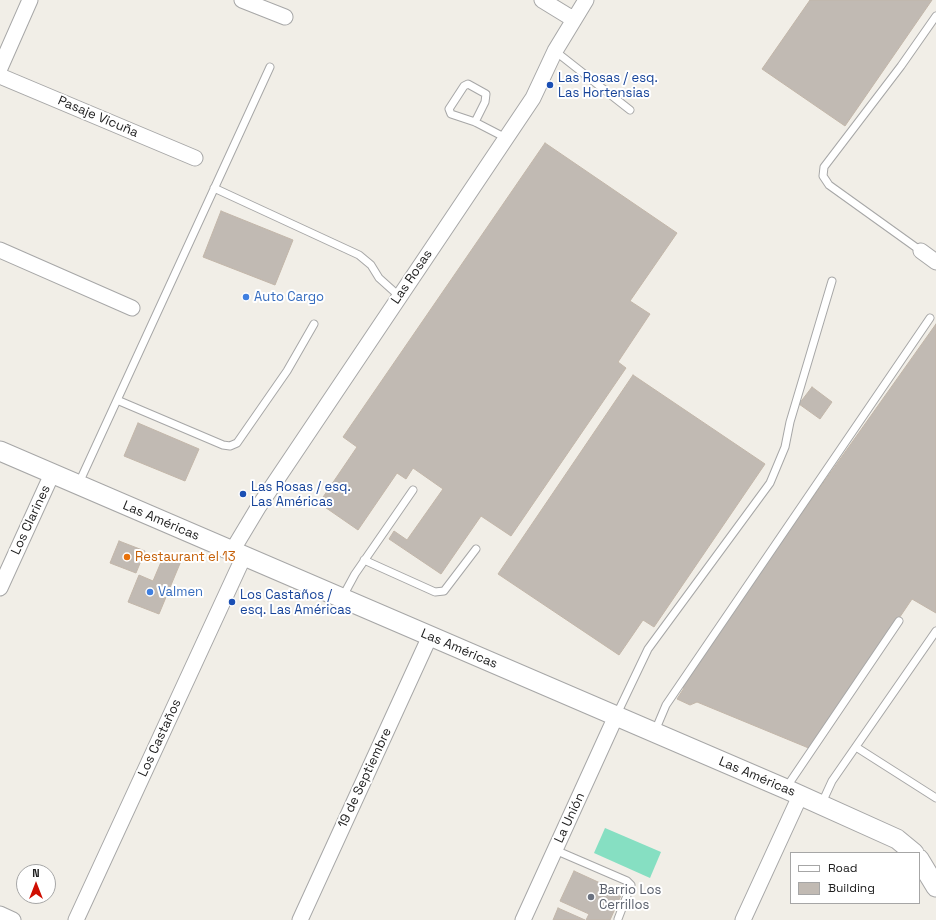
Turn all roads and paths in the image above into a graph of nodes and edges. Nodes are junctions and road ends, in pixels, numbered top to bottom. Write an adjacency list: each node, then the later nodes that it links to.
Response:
1 (30, 0): 10 (street)
2 (242, 0): 6 (street)
3 (542, 0): 7 (street)
4 (586, 0): 7 (street, Las Rosas)
5 (936, 16): 18 (lane)
6 (285, 17)
7 (573, 20): 8 (street, Las Rosas)
8 (555, 51): 12 (lane); 14 (street, Las Rosas)
9 (270, 67): 16 (lane)
10 (0, 68)
11 (0, 76): 15 (street, Pasaje Vicuña)
12 (630, 110)
13 (475, 122): 13 (lane); 14 (lane)
14 (506, 138): 21 (street, Las Rosas)
15 (195, 158)
16 (214, 188): 21 (lane); 25 (lane)
17 (0, 250): 22 (street)
18 (921, 252): 19 (street)
19 (936, 262)
20 (832, 281): 38 (lane)
21 (399, 296): 31 (street, Las Rosas)
22 (132, 308)
23 (930, 318): 39 (lane)
24 (314, 324): 25 (lane)
25 (117, 400): 28 (lane)
26 (0, 451): 27 (street, Las Américas)
27 (52, 474): 28 (street, Las Américas); 33 (street, Los Clarines)
28 (78, 485): 31 (street, Las Américas)
29 (413, 490): 32 (lane)
30 (476, 549): 32 (lane)
31 (238, 554): 34 (street, Las Américas); 51 (street, Los Castaños)
32 (364, 560): 34 (lane)
33 (0, 588)
34 (342, 598): 37 (street, Las Américas)
35 (899, 621): 41 (lane)
36 (936, 631): 40 (lane)
37 (430, 636): 38 (street, Las Américas); 52 (street, 19 de Septiembre)
38 (616, 716): 39 (street, Las Américas); 44 (street, La Unión)
39 (654, 733): 41 (street, Las Américas)
40 (856, 747): 42 (lane); 43 (lane)
41 (793, 792): 43 (street, Las Américas); 54 (street)
42 (936, 798)
43 (821, 805): 45 (street, Las Américas)
44 (555, 850): 49 (lane); 53 (street, La Unión)
45 (912, 852)
46 (923, 862): 47 (street, Las Américas)
47 (936, 887)
48 (0, 914): 50 (street)
49 (618, 919)
50 (13, 920)
51 (76, 920)
52 (300, 920)
53 (523, 920)
54 (743, 920)

